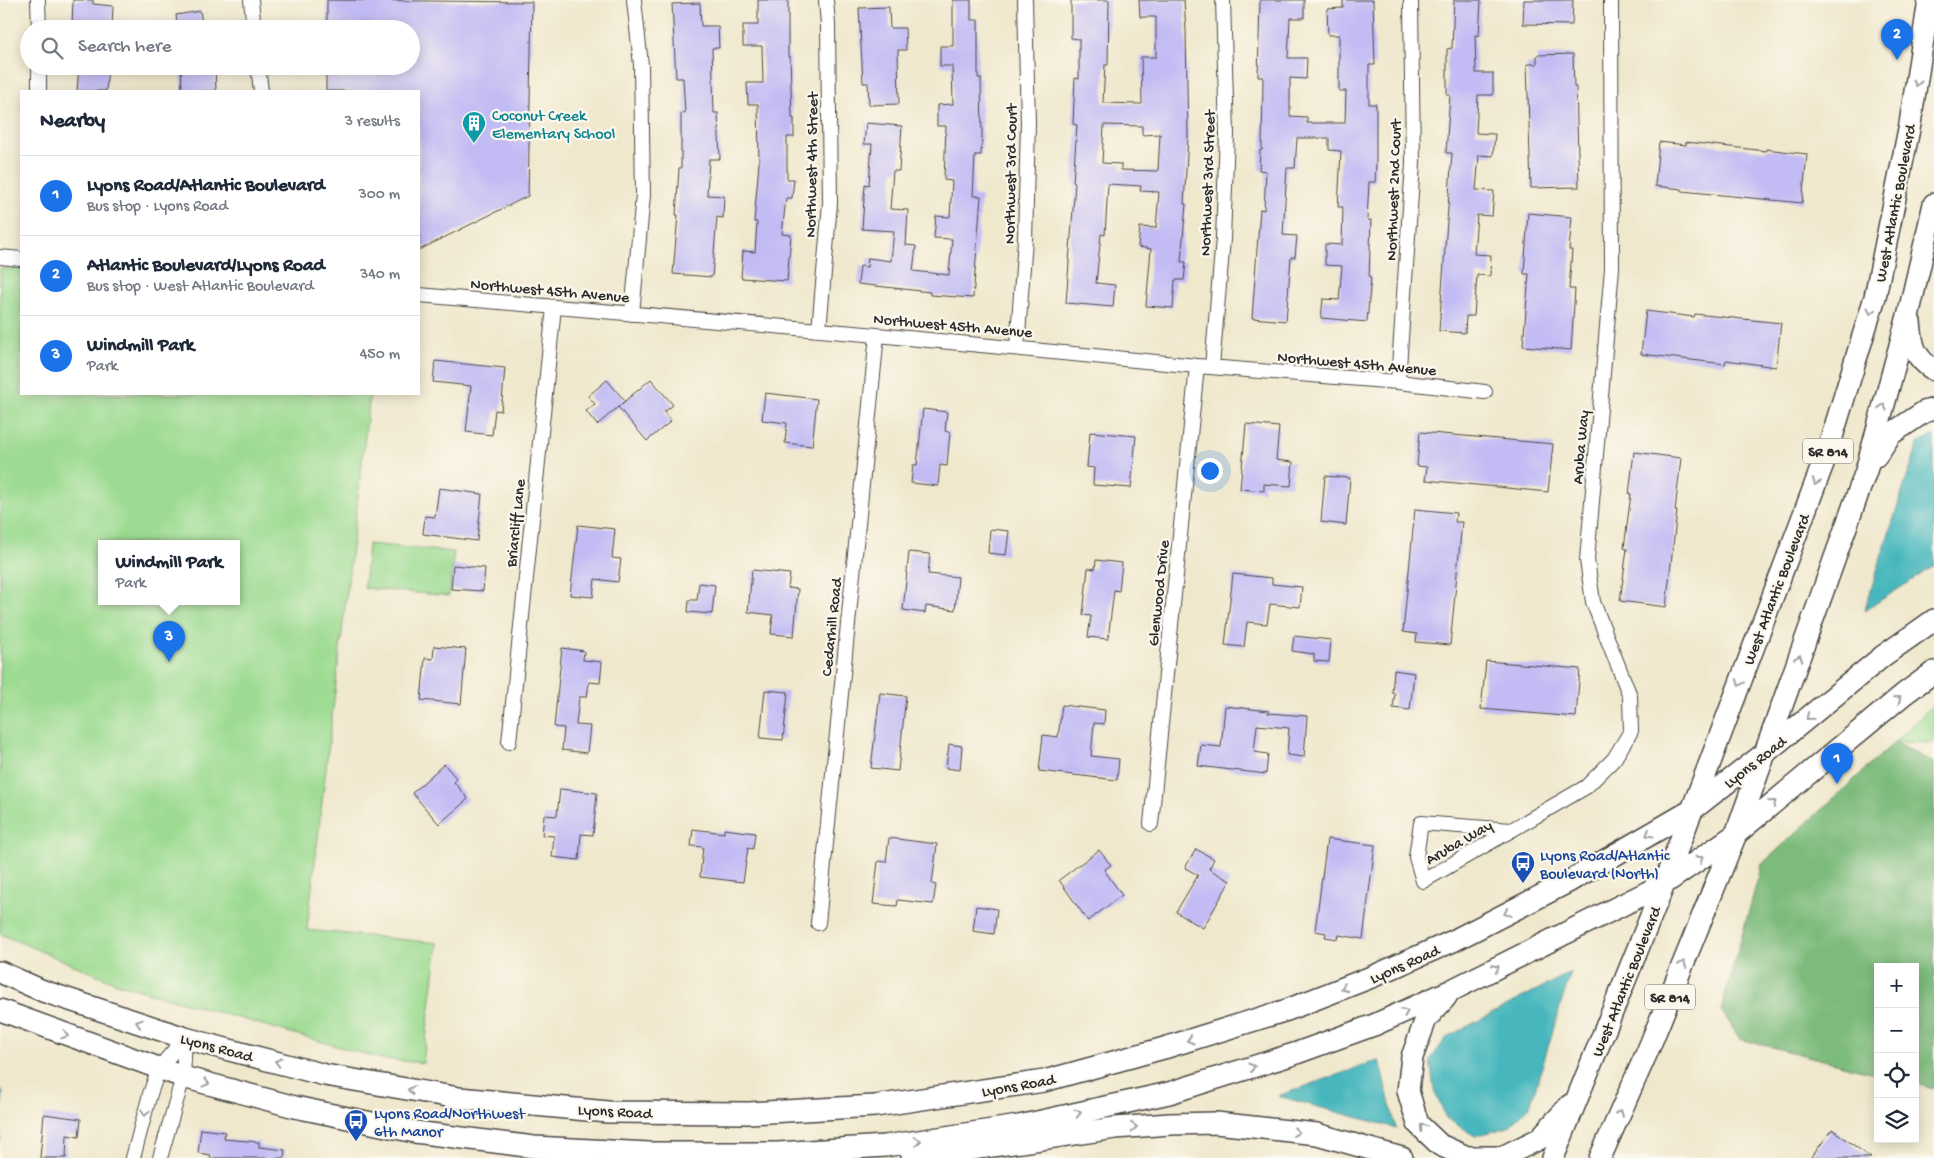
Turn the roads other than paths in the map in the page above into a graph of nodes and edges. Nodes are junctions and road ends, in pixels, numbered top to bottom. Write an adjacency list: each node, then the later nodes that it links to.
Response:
1 (38, 0): 10 (street)
2 (251, 0): 11 (street)
3 (634, 0): 22 (street)
4 (826, 0): 23 (street, Northwest 4th Street)
5 (1026, 0): 25 (street, Northwest 3rd Court)
6 (1223, 0): 27 (street, Northwest 3rd Street)
7 (1411, 0): 29 (street, Northwest 2nd Court)
8 (1611, 0): 39 (street, Aruba Way)
9 (1929, 0): 37 (main road, West Atlantic Boulevard / SR 814, one-way to 37)
10 (38, 20)
11 (253, 20)
12 (39, 75): 14 (street)
13 (259, 75): 15 (street)
14 (39, 90)
15 (261, 90)
16 (1934, 204): 21 (main road, SR 814)
17 (0, 257): 18 (street)
18 (20, 259)
19 (420, 295): 20 (street, Northwest 45th Avenue)
20 (554, 307): 22 (street, Northwest 45th Avenue); 35 (street, Briarcliff Lane)
21 (1909, 312): 28 (main road); 32 (main road, SR 814, one-way to 21)
22 (632, 314): 23 (street, Northwest 45th Avenue)
23 (819, 330): 24 (street, Northwest 45th Avenue)
24 (877, 335): 25 (street, Northwest 45th Avenue); 42 (street, Cedarhill Road)
25 (1016, 348): 26 (street, Northwest 45th Avenue)
26 (1197, 366): 27 (street, Northwest 45th Avenue); 38 (street, Glenwood Drive)
27 (1212, 367): 29 (street, Northwest 45th Avenue)
28 (1934, 370)
29 (1398, 382): 30 (street, Northwest 45th Avenue)
30 (1485, 392)
31 (1934, 409): 32 (main road)
32 (1866, 471): 36 (main road, SR 814, one-way to 32)
33 (1934, 620): 36 (main road, Lyons Road, one-way to 36)
34 (1934, 672): 40 (main road, one-way to 34)
35 (509, 742)
36 (1765, 753): 37 (main road, Lyons Road); 40 (main road, SR 814)
37 (1692, 810): 41 (main road, West Atlantic Boulevard / SR 814); 46 (main road, Lyons Road, one-way to 46)
38 (1151, 824)
39 (1511, 830): 39 (street, Aruba Way)
40 (1736, 834): 41 (main road, one-way to 40); 56 (main road, SR 814, one-way to 40)
41 (1664, 884): 44 (main road, one-way to 41); 49 (main road, West Atlantic Boulevard / SR 814)
42 (818, 923)
43 (0, 972): 46 (main road, Lyons Road, one-way to 43)
44 (1452, 990): 49 (main road, one-way to 44); 50 (main road, one-way to 44)
45 (0, 1010): 47 (main road, one-way to 47)
46 (185, 1038): 47 (street); 48 (street)
47 (159, 1068): 48 (main road); 51 (street, one-way to 51)
48 (183, 1077): 50 (main road, one-way to 50); 52 (street)
49 (1579, 1096): 55 (main road, West Atlantic Boulevard / SR 814)
50 (809, 1155)
51 (134, 1158)
52 (160, 1158)
53 (912, 1158): 54 (main road, one-way to 54)
54 (1402, 1158)
55 (1553, 1158)
56 (1600, 1158)

